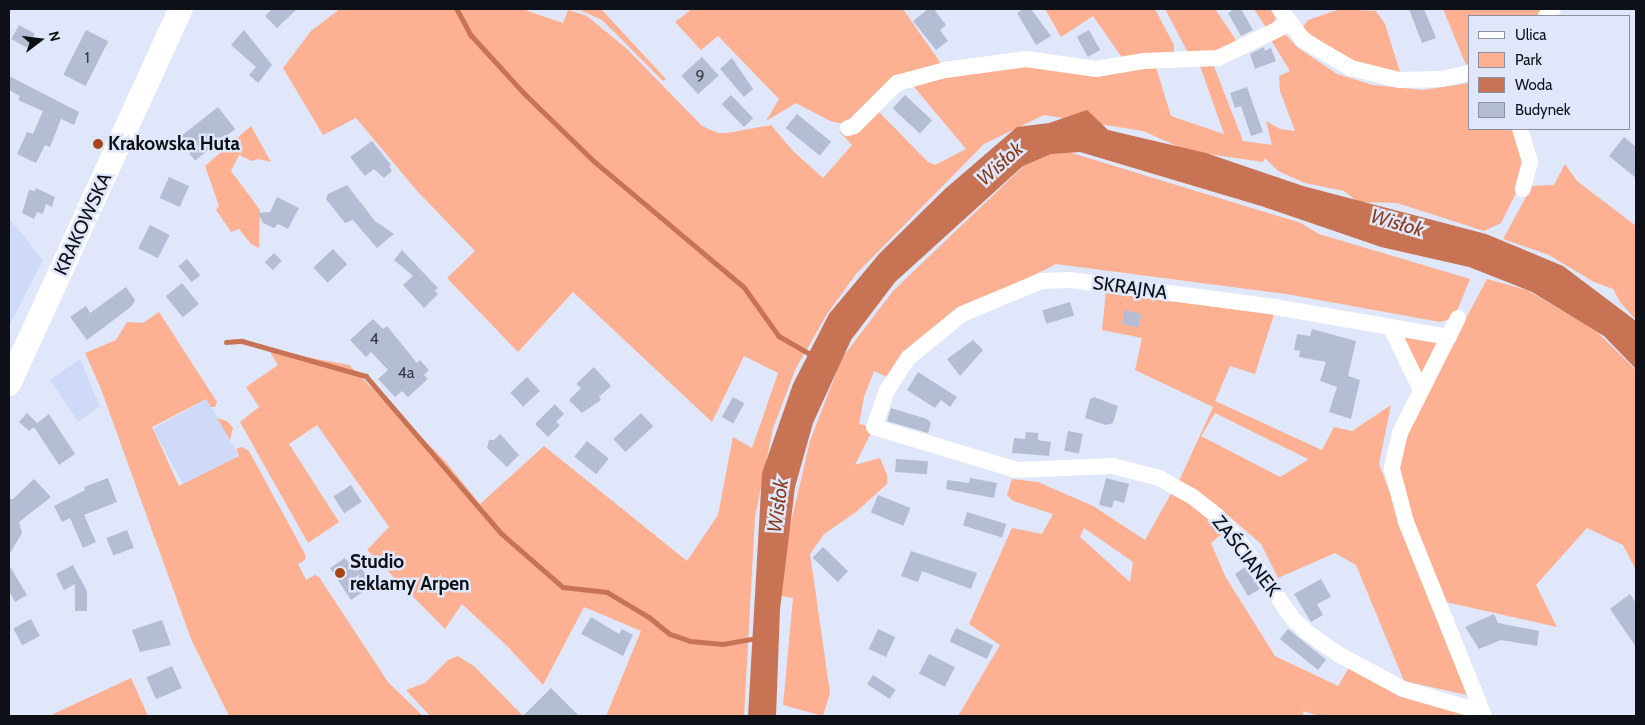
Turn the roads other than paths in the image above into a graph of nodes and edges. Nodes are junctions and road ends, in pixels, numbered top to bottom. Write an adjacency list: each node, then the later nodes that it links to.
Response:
1 (181, 9): 11 (main road, KRAKOWSKA)
2 (1280, 9): 3 (street)
3 (1289, 24): 4 (street); 5 (street)
4 (1468, 73)
5 (848, 128)
6 (1520, 130): 7 (street)
7 (1523, 189)
8 (1458, 318): 10 (street)
9 (1391, 328): 10 (street, SKRAJNA); 12 (street); 13 (street, SKRAJNA)
10 (1449, 337): 12 (street)
11 (9, 384)
12 (1421, 390): 14 (street)
13 (874, 427): 14 (street, ZAŚCIANEK)
14 (1483, 714)

